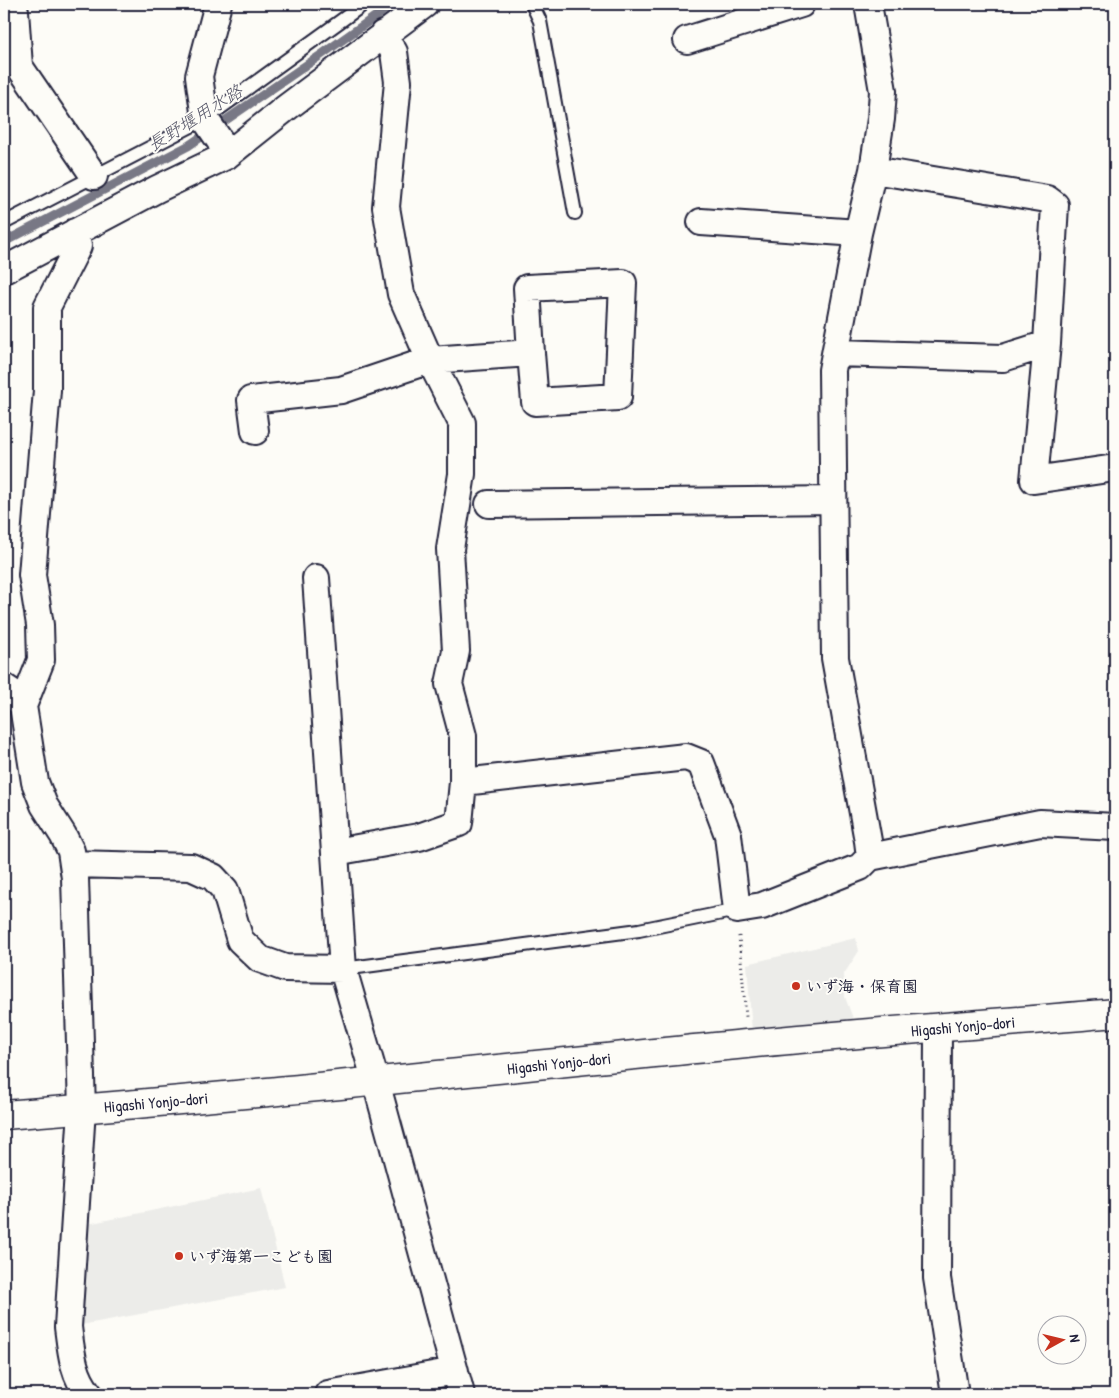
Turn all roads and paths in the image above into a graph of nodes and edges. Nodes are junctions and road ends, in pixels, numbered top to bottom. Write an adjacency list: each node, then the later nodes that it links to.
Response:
1 (13, 4): 12 (street)
2 (218, 4): 10 (street)
3 (364, 4): 10 (lane)
4 (424, 4): 8 (street)
5 (532, 4): 13 (lane)
6 (801, 4): 9 (street)
7 (868, 4): 11 (street)
8 (383, 34): 10 (street); 22 (street)
9 (687, 40)
10 (215, 134): 12 (lane); 16 (street)
11 (873, 170): 17 (street); 19 (street)
12 (94, 176): 15 (lane)
13 (575, 213)
14 (701, 222): 17 (street)
15 (4, 223)
16 (74, 232): 18 (street); 29 (street)
17 (858, 233): 21 (street)
18 (4, 270)
19 (1047, 344): 21 (street); 24 (street)
20 (531, 353): 20 (street); 22 (street)
21 (836, 353): 25 (street)
22 (430, 360): 23 (street); 30 (street)
23 (255, 431)
24 (1115, 468)
25 (833, 500): 26 (street); 33 (street)
26 (489, 504)
27 (316, 578): 32 (street)
28 (4, 687): 29 (street)
29 (23, 706): 34 (street)
30 (463, 782): 32 (street); 35 (street)
31 (1115, 828): 33 (street)
32 (335, 852): 36 (street)
33 (870, 857): 35 (street)
34 (73, 864): 36 (street); 41 (street)
35 (737, 910): 36 (lane); 39 (path)
36 (343, 969): 40 (street)
37 (1115, 1013): 38 (street, Higashi Yonjo-dori)
38 (938, 1028): 39 (street, Higashi Yonjo-dori); 46 (street)
39 (748, 1044): 40 (street, Higashi Yonjo-dori)
40 (376, 1082): 41 (street, Higashi Yonjo-dori); 43 (street)
41 (82, 1109): 42 (street, Higashi Yonjo-dori); 44 (street)
42 (4, 1114)
43 (458, 1383): 45 (street)
44 (83, 1392)
45 (328, 1394)
46 (955, 1394)

